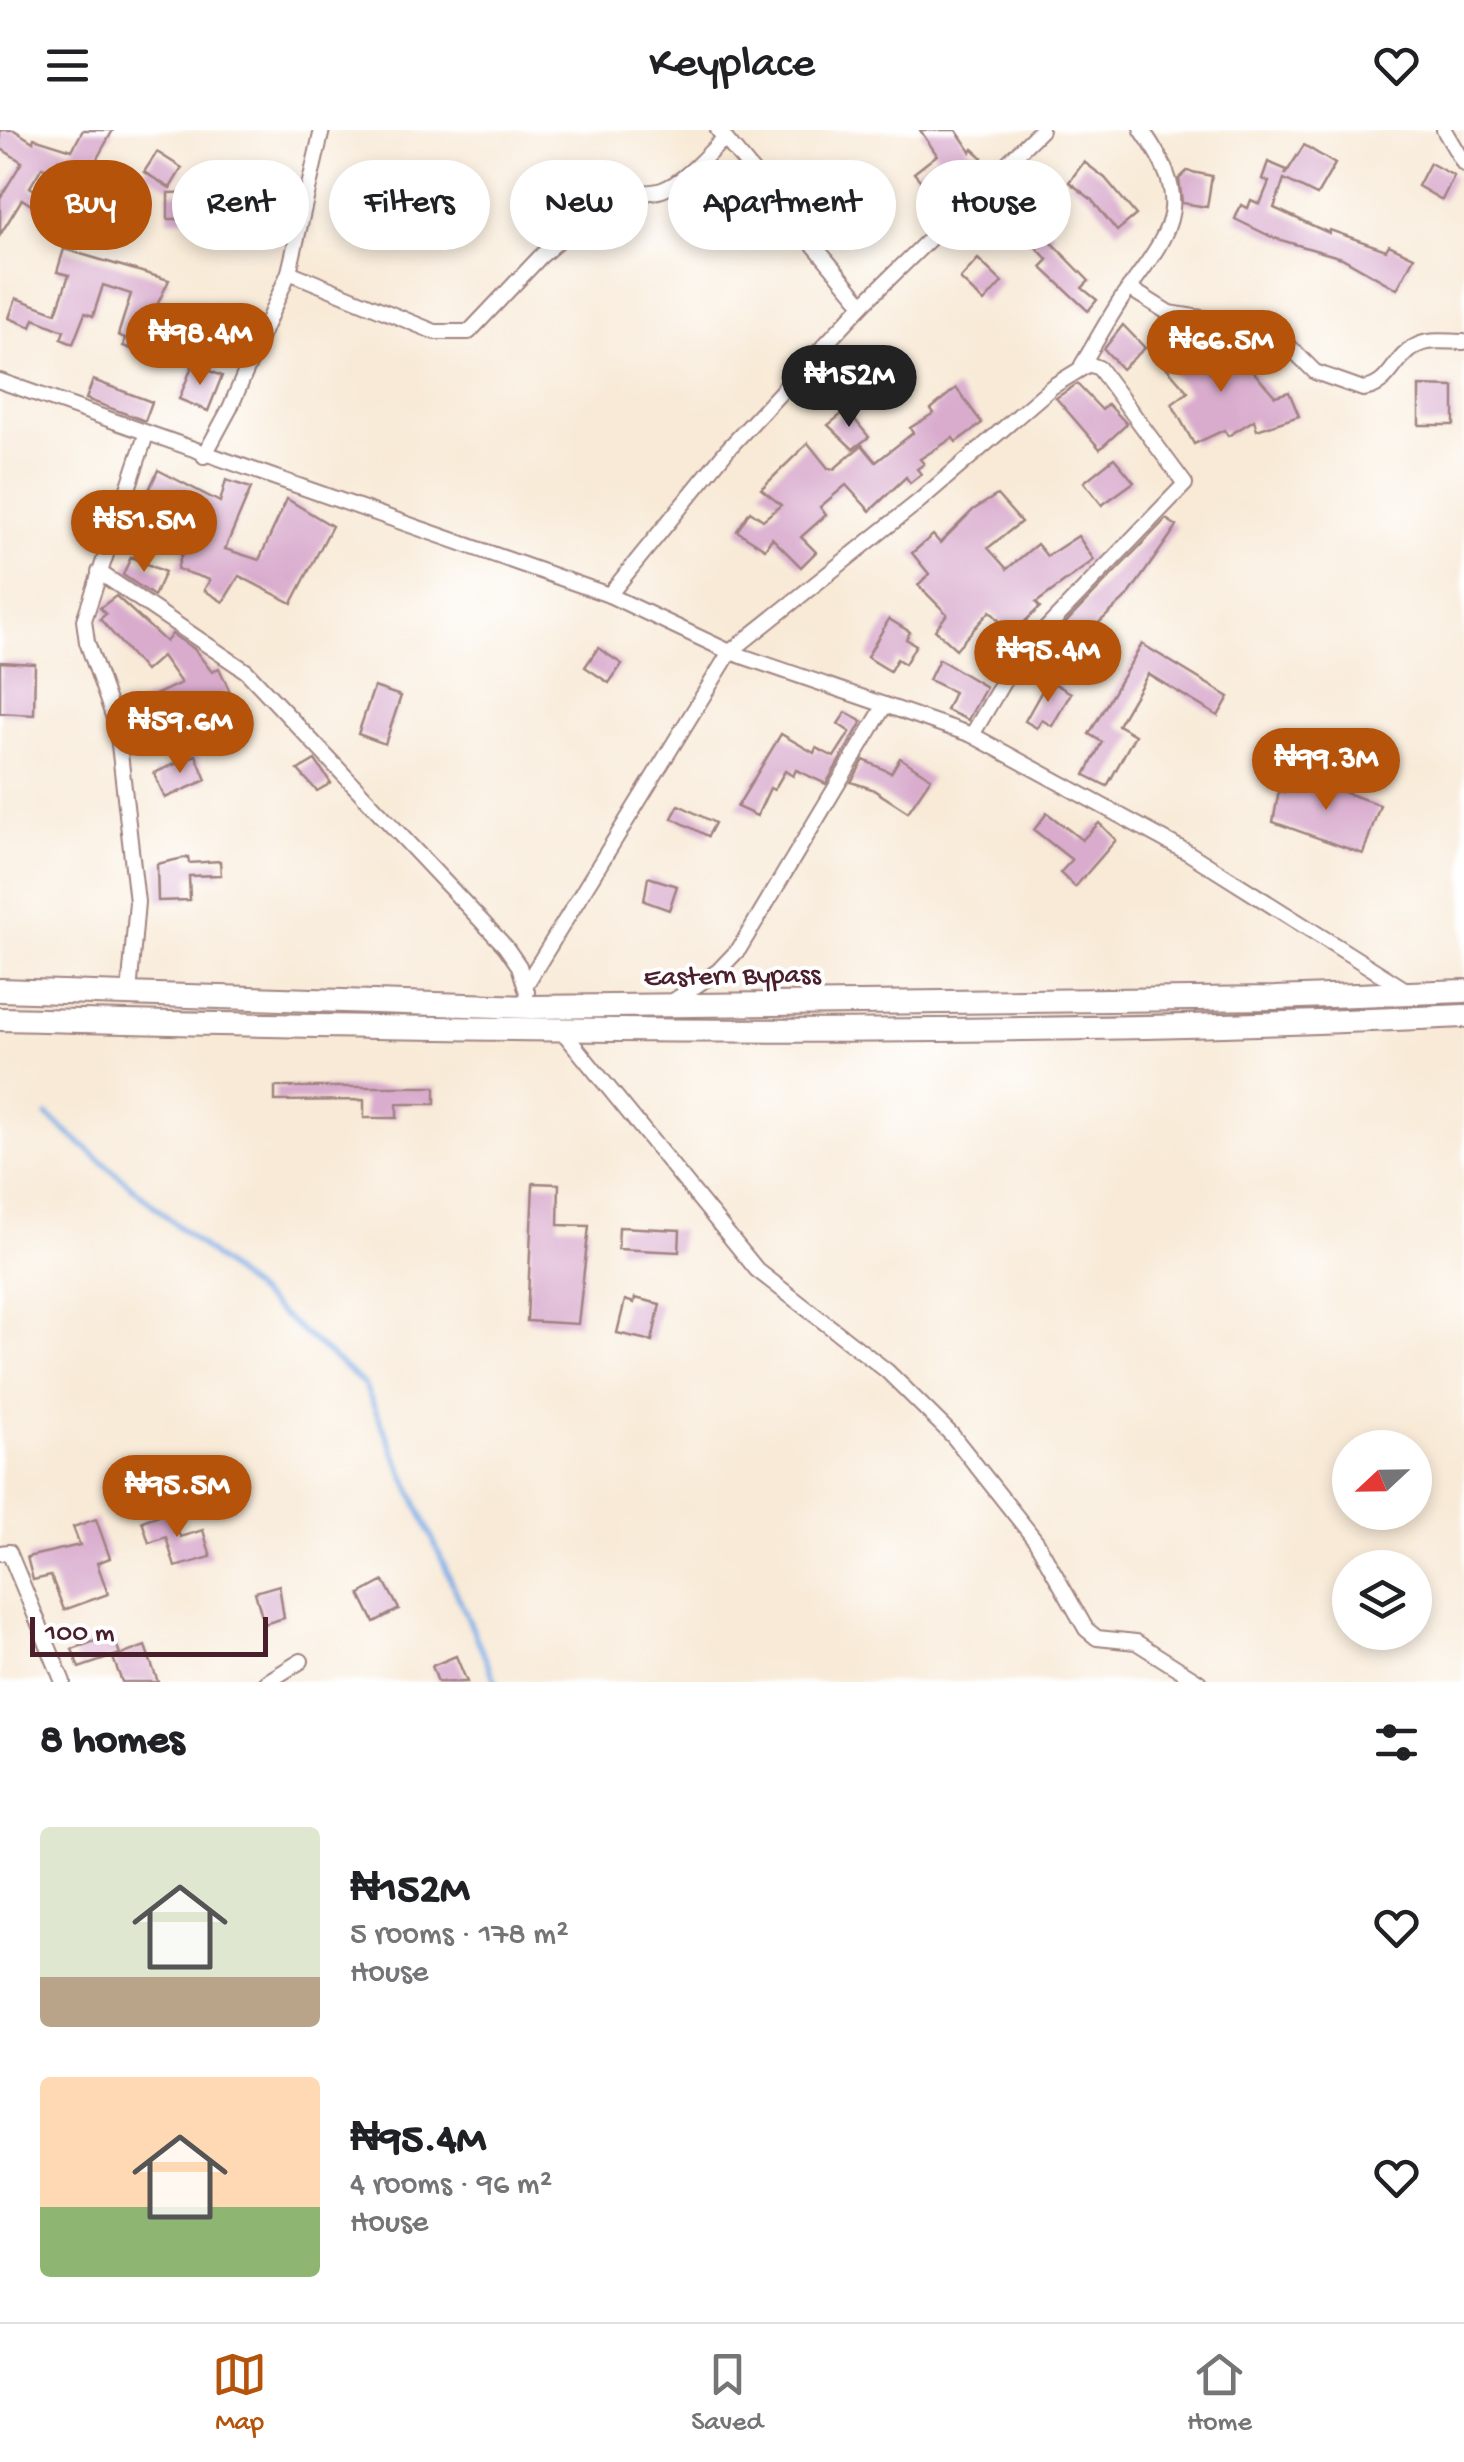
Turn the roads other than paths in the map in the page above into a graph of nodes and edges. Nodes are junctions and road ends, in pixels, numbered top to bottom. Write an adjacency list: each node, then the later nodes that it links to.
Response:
1 (322, 130): 7 (street)
2 (1041, 130): 9 (street)
3 (1142, 130): 8 (street)
4 (1444, 130): 6 (street)
5 (721, 134): 7 (street); 9 (street)
6 (1464, 164)
7 (289, 272): 14 (street)
8 (1128, 288): 10 (street); 11 (street)
9 (864, 304): 16 (street)
10 (1464, 342)
11 (1082, 366): 17 (street); 19 (street)
12 (0, 381): 13 (street)
13 (146, 435): 14 (street); 15 (street)
14 (204, 456): 16 (street)
15 (99, 572): 22 (street); 24 (street)
16 (609, 595): 17 (street)
17 (730, 652): 18 (street); 24 (street)
18 (885, 705): 19 (street); 25 (street)
19 (972, 734): 23 (street)
20 (0, 990): 22 (highway, Eastern Bypass)
21 (1464, 990): 23 (highway, Eastern Bypass)
22 (129, 994): 24 (highway, Eastern Bypass)
23 (1412, 994): 25 (highway, Eastern Bypass)
24 (528, 997): 25 (highway, Eastern Bypass)
25 (670, 1004)
26 (1464, 1016): 28 (highway, Eastern Bypass)
27 (0, 1019): 28 (highway, Eastern Bypass)
28 (564, 1032): 33 (street)
29 (0, 1553): 31 (street)
30 (301, 1661): 32 (street)
31 (62, 1682)
32 (267, 1682)
33 (1199, 1682)

